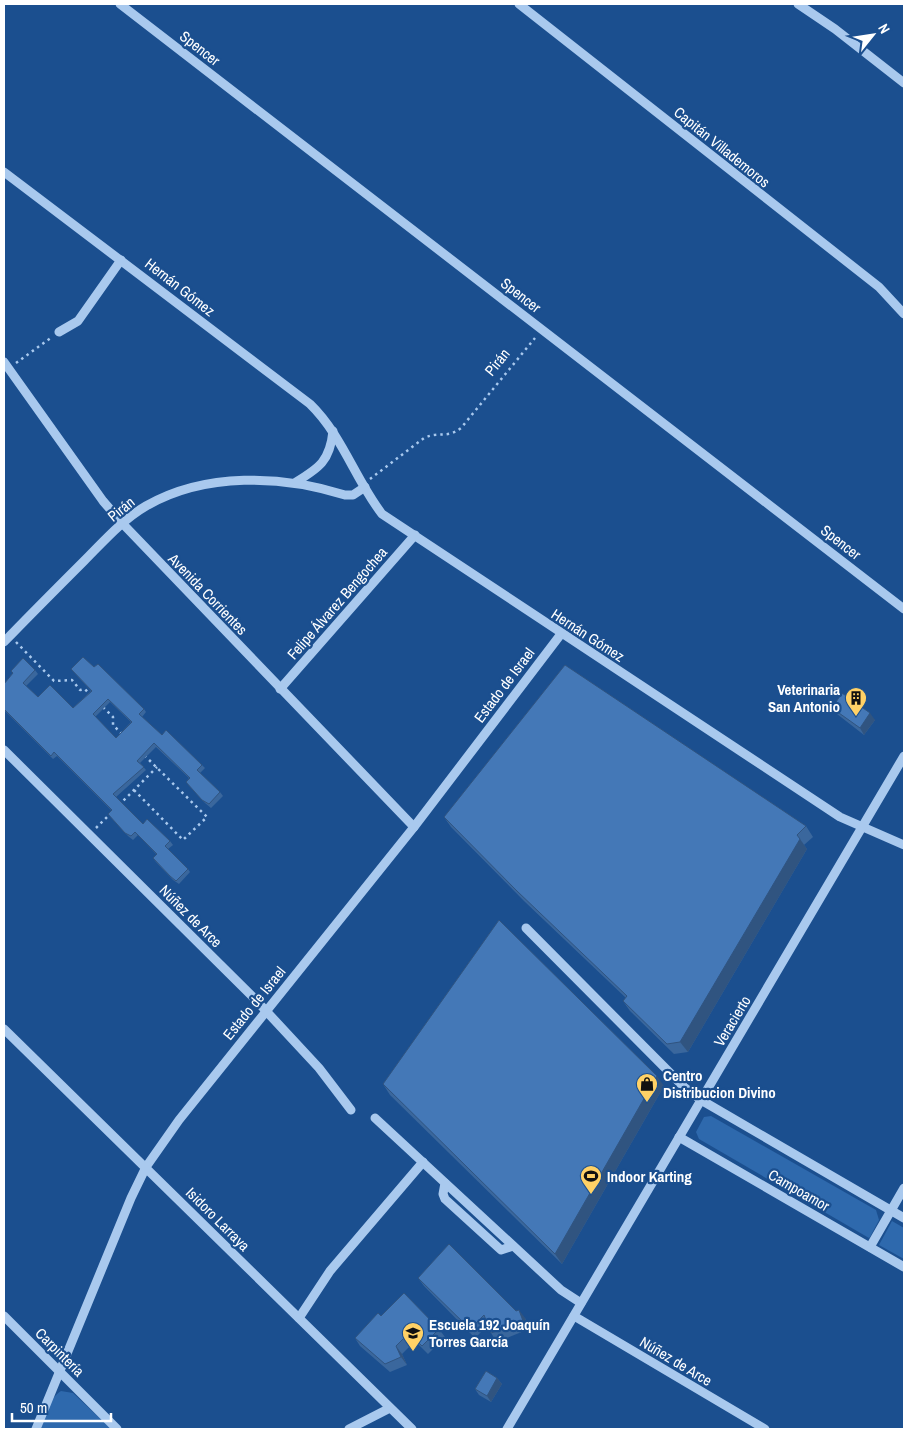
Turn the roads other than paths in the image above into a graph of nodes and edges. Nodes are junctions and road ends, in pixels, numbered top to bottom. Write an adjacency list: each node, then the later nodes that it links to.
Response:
1 (120, 4): 15 (street, Spencer)
2 (520, 4): 7 (street, Capitán Villademoros)
3 (798, 4): 4 (street)
4 (904, 83)
5 (4, 172): 6 (street, Hernán Gómez)
6 (121, 260): 8 (street); 10 (street, Hernán Gómez)
7 (904, 314)
8 (59, 332)
9 (6, 365): 13 (street, Avenida Corrientes)
10 (333, 432): 11 (street); 12 (street, Hernán Gómez)
11 (296, 482): 12 (street, Pirán); 13 (street, Pirán)
12 (364, 488): 14 (street, Hernán Gómez)
13 (122, 523): 17 (street, Pirán); 18 (street, Avenida Corrientes)
14 (415, 536): 16 (street, Hernán Gómez); 18 (street, Felipe Álvarez Bengochea)
15 (904, 609)
16 (561, 634): 21 (street, Estado de Israel); 22 (street, Hernán Gómez)
17 (7, 639)
18 (280, 689): 21 (street, Avenida Corrientes)
19 (4, 750): 25 (street, Núñez de Arce)
20 (904, 756): 22 (street, Veracierto)
21 (414, 826): 25 (street, Estado de Israel)
22 (862, 828): 23 (street, Hernán Gómez); 27 (street, Veracierto)
23 (904, 845)
24 (526, 928): 27 (street, Campoamor)
25 (266, 1010): 28 (street, Núñez de Arce); 32 (street, Estado de Israel)
26 (4, 1029): 32 (street, Isidoro Larraya)
27 (701, 1100): 30 (street, Veracierto); 34 (street, Campoamor)
28 (351, 1110)
29 (375, 1118): 31 (street)
30 (679, 1137): 36 (street, Campoamor); 38 (street, Veracierto)
31 (423, 1162): 38 (street); 41 (street)
32 (146, 1167): 41 (street, Isidoro Larraya); 42 (street, Estado de Israel)
33 (904, 1188): 34 (street)
34 (891, 1211): 35 (street, Campoamor); 36 (street)
35 (904, 1218)
36 (870, 1248): 37 (street, Campoamor)
37 (904, 1267)
38 (581, 1303): 40 (street, Veracierto)
39 (4, 1316): 42 (street, Carpintería)
40 (574, 1316): 48 (street, Veracierto); 49 (street, Núñez de Arce)
41 (299, 1318): 43 (street, Isidoro Larraya)
42 (60, 1372): 44 (street, Estado de Israel); 45 (street, Carpintería)
43 (390, 1408): 46 (street); 47 (street, Isidoro Larraya)
44 (36, 1429)
45 (118, 1429)
46 (349, 1429)
47 (412, 1429)
48 (507, 1429)
49 (765, 1429)

